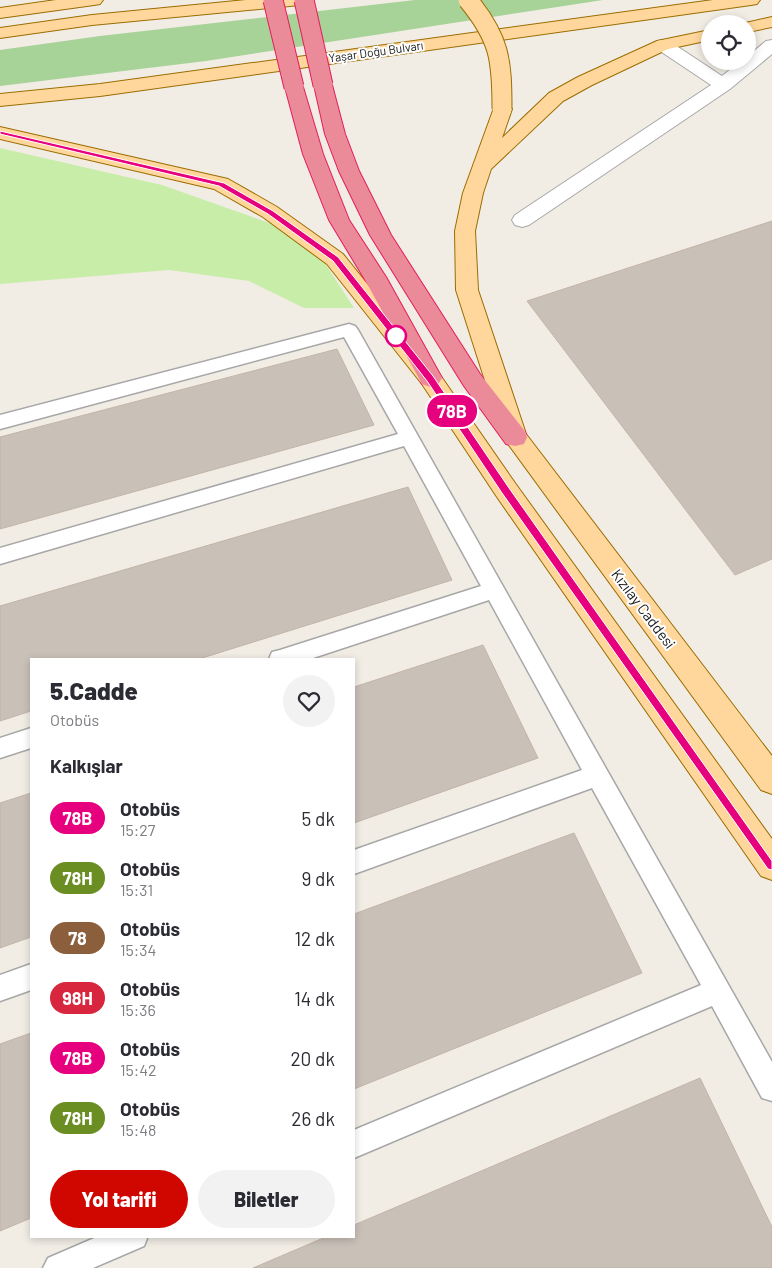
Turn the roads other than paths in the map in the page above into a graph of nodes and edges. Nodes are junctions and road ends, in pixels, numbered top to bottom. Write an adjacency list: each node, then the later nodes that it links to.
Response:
1 (94, 0): 6 (main road)
2 (274, 0): 18 (highway, bridge)
3 (302, 0): 9 (main road); 21 (highway, bridge)
4 (468, 0): 16 (main road, Kızılay Caddesi, bridge)
5 (751, 0): 14 (main road, Yaşar Doğu Bulvarı)
6 (0, 13)
7 (772, 22): 8 (main road)
8 (756, 26)
9 (0, 33)
10 (701, 37): 12 (main road)
11 (772, 45): 13 (street)
12 (662, 46): 13 (street); 16 (main road)
13 (723, 85): 17 (street)
14 (0, 100)
15 (0, 133): 18 (main road)
16 (482, 168): 21 (main road, Kızılay Caddesi)
17 (522, 220)
18 (430, 378): 30 (main road)
19 (0, 422): 20 (lane)
20 (409, 438): 22 (lane); 23 (lane)
21 (514, 438): 28 (main road, Kızılay Caddesi)
22 (0, 556)
23 (494, 590): 24 (lane); 27 (lane)
24 (283, 658)
25 (30, 738): 26 (lane)
26 (0, 748)
27 (597, 775): 29 (lane); 33 (lane)
28 (772, 780)
29 (355, 862)
30 (772, 865)
31 (30, 977): 32 (lane)
32 (0, 988)
33 (718, 991): 34 (lane); 35 (lane)
34 (772, 1088)
35 (355, 1144)
36 (129, 1238): 37 (lane)
37 (58, 1268)

